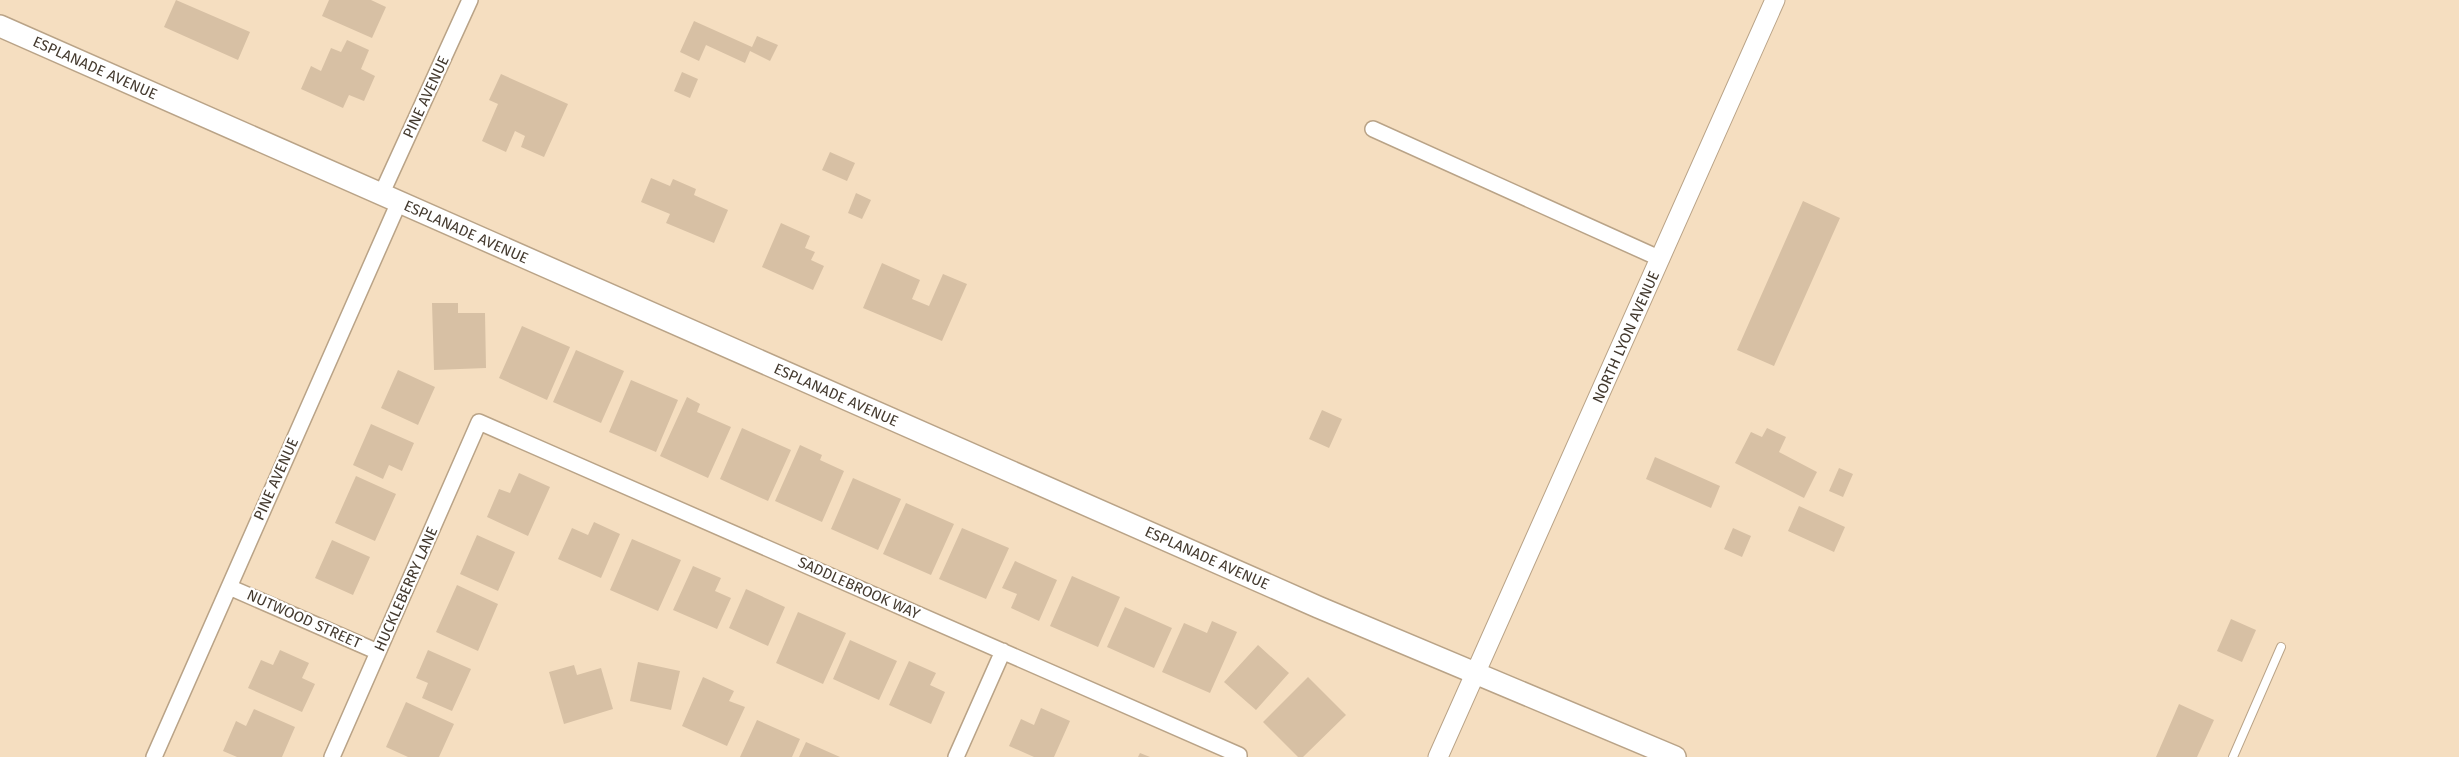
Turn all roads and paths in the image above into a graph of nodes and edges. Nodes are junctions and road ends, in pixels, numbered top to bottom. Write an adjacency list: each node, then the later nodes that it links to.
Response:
1 (470, 0): 5 (street, PINE AVENUE)
2 (1775, 0): 6 (street, NORTH LYON AVENUE)
3 (0, 26): 5 (main road, ESPLANADE AVENUE)
4 (1373, 129): 6 (street)
5 (390, 198): 8 (street, PINE AVENUE); 12 (main road, ESPLANADE AVENUE)
6 (1661, 259): 12 (street, NORTH LYON AVENUE)
7 (479, 422): 10 (street, SADDLEBROOK WAY); 11 (street, HUCKLEBERRY LANE)
8 (229, 587): 11 (street, NUTWOOD STREET); 14 (street, PINE AVENUE)
9 (2281, 647): 19 (lane)
10 (1003, 651): 13 (street, SADDLEBROOK WAY); 16 (street)
11 (378, 652): 15 (street, HUCKLEBERRY LANE)
12 (1476, 674): 17 (street, NORTH LYON AVENUE); 18 (main road, ESPLANADE AVENUE)
13 (1239, 756)
14 (154, 757)
15 (332, 757)
16 (956, 757)
17 (1438, 757)
18 (1675, 757)
19 (2233, 757)

